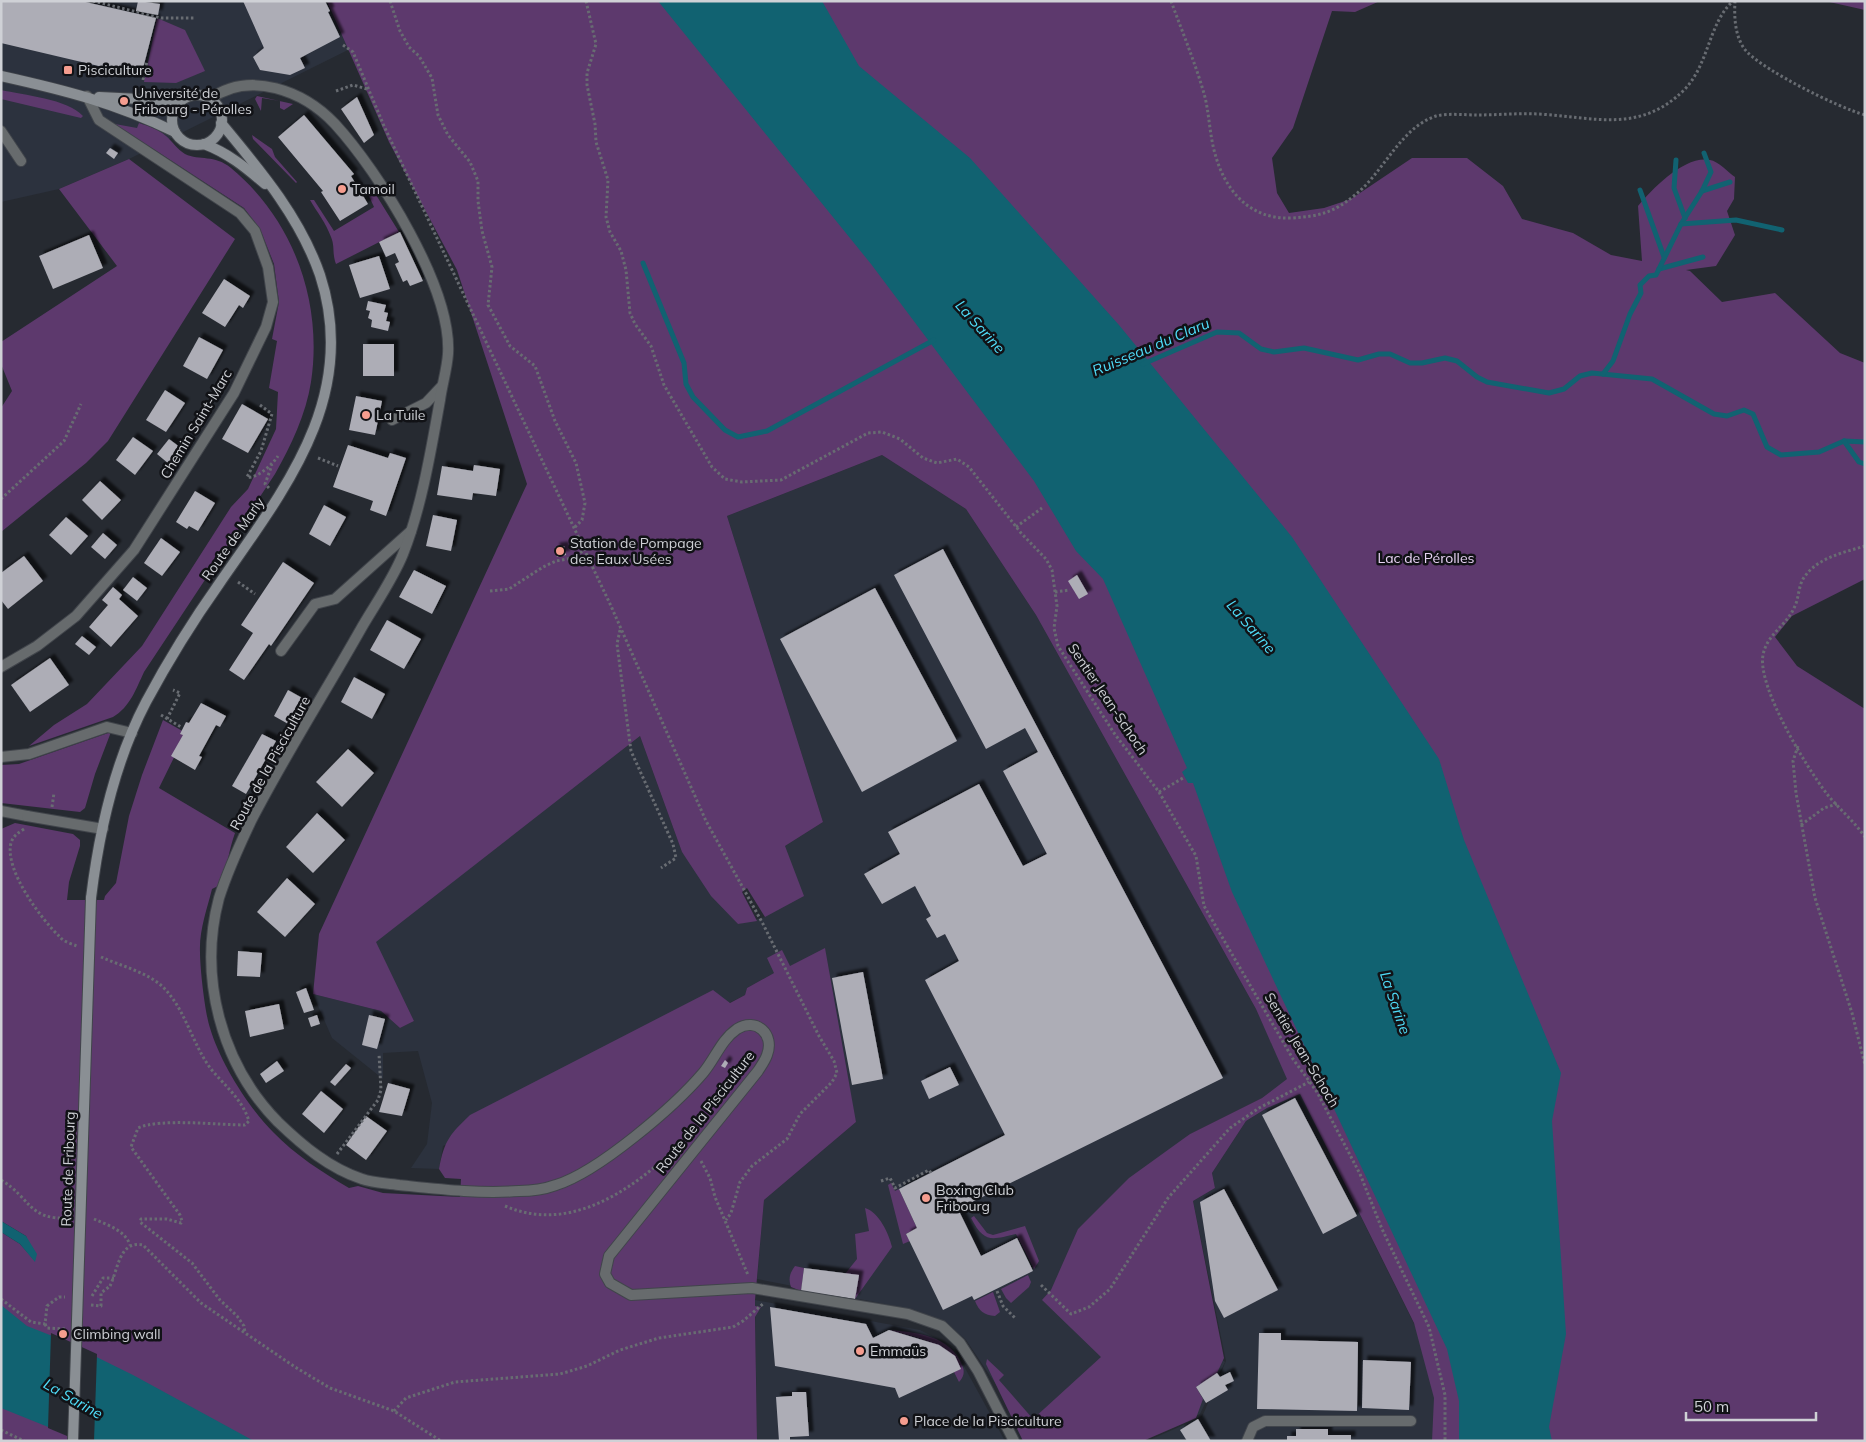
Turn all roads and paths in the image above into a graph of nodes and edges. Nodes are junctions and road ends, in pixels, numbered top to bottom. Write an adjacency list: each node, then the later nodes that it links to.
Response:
1 (93, 1): 6 (path)
2 (390, 1): 37 (path)
3 (586, 1): 36 (path, Sentier Jean-Schoch)
4 (1171, 1): 5 (path)
5 (1734, 1): 16 (path)
6 (195, 18)
7 (343, 45): 11 (path)
8 (147, 61): 10 (path)
9 (1, 76): 13 (main road)
10 (143, 80)
11 (368, 89): 12 (path); 37 (path)
12 (336, 91)
13 (87, 96): 15 (main road); 19 (main road); 48 (street, Chemin Saint-Marc)
14 (210, 99): 15 (main road); 17 (main road); 23 (street, Route de la Pisciculture)
15 (181, 101): 19 (main road)
16 (1865, 115)
17 (221, 123): 20 (main road); 22 (main road, Route de Marly)
18 (1, 131): 21 (street)
19 (175, 132): 20 (main road)
20 (204, 144): 22 (main road, Route de Marly)
21 (21, 161)
22 (276, 193): 51 (main road, Route de Marly)
23 (442, 386): 26 (street); 38 (street, Route de la Pisciculture)
24 (81, 404): 34 (path)
25 (260, 405): 29 (path)
26 (392, 420)
27 (278, 456): 29 (path)
28 (318, 458): 30 (path)
29 (272, 465): 32 (path)
30 (338, 466)
31 (274, 482): 32 (path)
32 (270, 488): 33 (path)
33 (264, 496)
34 (1, 499)
35 (1042, 508): 36 (path)
36 (1016, 527): 44 (path, Sentier Jean-Schoch)
37 (574, 528): 40 (path)
38 (411, 531): 47 (street); 73 (street, Route de la Pisciculture)
39 (1865, 546): 52 (path)
40 (584, 550): 43 (path); 46 (path)
41 (238, 582): 45 (path)
42 (1070, 590): 44 (path)
43 (490, 591)
44 (1055, 592): 55 (path, Sentier Jean-Schoch)
45 (254, 594)
46 (620, 629): 62 (path); 74 (path)
47 (281, 651)
48 (1, 667)
49 (175, 691): 50 (path)
50 (181, 727)
51 (132, 733): 53 (street); 59 (main road, Route de Marly)
52 (1798, 746): 56 (path); 58 (path)
53 (1, 757)
54 (1183, 778): 55 (path)
55 (1159, 792): 68 (path, Sentier Jean-Schoch)
56 (1837, 804): 58 (path); 61 (path)
57 (1, 811): 59 (street)
58 (1801, 826): 67 (path)
59 (103, 829): 63 (main road, Route de Marly)
60 (15, 834): 64 (path)
61 (1865, 837)
62 (661, 868)
63 (91, 898): 90 (main road, Route de Fribourg, bridge)
64 (79, 947)
65 (97, 955): 85 (path)
66 (379, 1054): 69 (path)
67 (1865, 1065)
68 (1309, 1082): 75 (path); 94 (path, Sentier Jean-Schoch)
69 (340, 1150)
70 (692, 1152): 73 (path); 73 (street, Route de la Pisciculture); 74 (path); 76 (street, Route de la Pisciculture)
71 (930, 1173): 72 (path)
72 (881, 1181)
73 (487, 1192)
74 (726, 1220): 76 (path)
75 (1041, 1285)
76 (752, 1288): 77 (street, Route de la Pisciculture)
77 (769, 1291): 86 (path); 92 (street, Route de la Pisciculture)
78 (997, 1291): 84 (path)
79 (67, 1297): 82 (path)
80 (83, 1297): 81 (path)
81 (91, 1297)
82 (1, 1300)
83 (88, 1305): 85 (path, bridge)
84 (1015, 1318)
85 (244, 1333): 86 (path)
86 (394, 1411): 91 (path)
87 (1411, 1421): 93 (street)
88 (1, 1430): 89 (path)
89 (24, 1441)
90 (73, 1441)
91 (441, 1441)
92 (1014, 1441)
93 (1246, 1441)
94 (1445, 1441)

